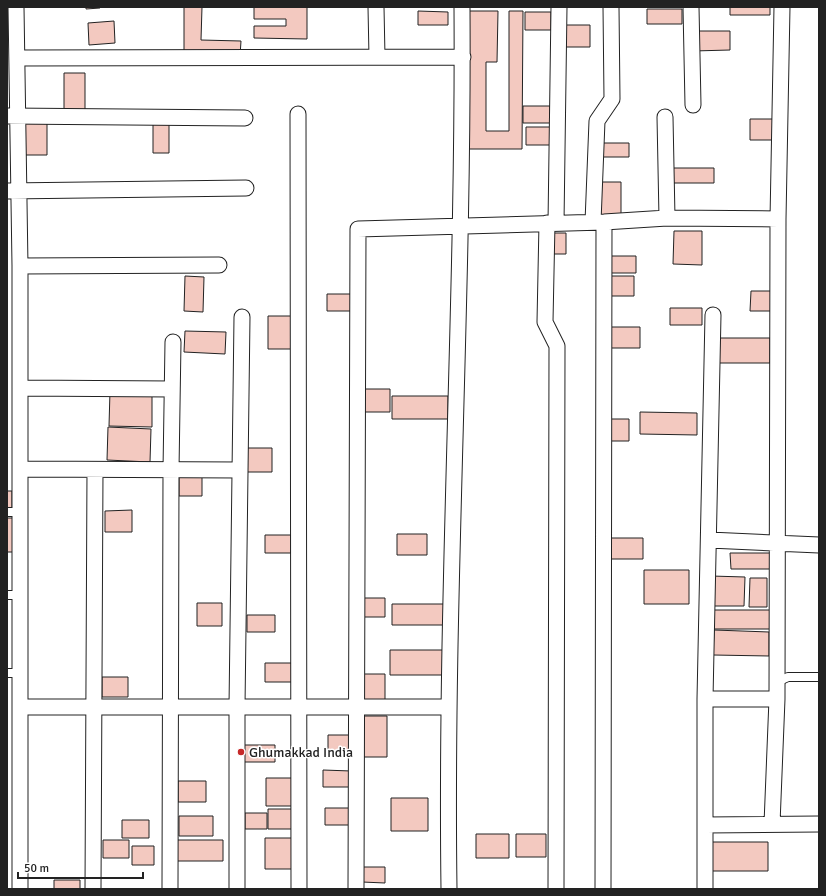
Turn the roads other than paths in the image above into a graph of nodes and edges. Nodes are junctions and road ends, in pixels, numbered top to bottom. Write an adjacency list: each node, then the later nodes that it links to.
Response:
1 (16, 7): 8 (street)
2 (376, 7): 9 (street)
3 (462, 7): 10 (street)
4 (559, 7): 21 (street)
5 (611, 7): 20 (street)
6 (691, 7): 11 (street)
7 (782, 7): 19 (street)
8 (13, 50): 9 (street); 13 (street)
9 (377, 57): 10 (street)
10 (462, 57): 22 (street)
11 (693, 105)
12 (298, 114): 46 (street)
13 (12, 116): 15 (street); 17 (street)
14 (665, 117): 18 (street)
15 (245, 118)
16 (246, 188): 17 (street)
17 (14, 191): 24 (street)
18 (667, 218): 19 (street); 20 (street)
19 (778, 219): 36 (street)
20 (598, 222): 21 (street); 64 (street)
21 (552, 223): 22 (street); 63 (street)
22 (461, 225): 49 (street); 50 (street)
23 (219, 265): 24 (street)
24 (20, 266): 28 (street)
25 (713, 315): 35 (street)
26 (242, 317): 33 (street)
27 (173, 342): 29 (street)
28 (20, 388): 29 (street); 30 (street)
29 (172, 389): 32 (street)
30 (20, 470): 31 (street); 34 (street)
31 (96, 470): 32 (street); 44 (street)
32 (170, 470): 33 (street); 45 (street)
33 (240, 470): 48 (street)
34 (13, 512): 38 (street)
35 (709, 540): 36 (street); 42 (street)
36 (778, 544): 37 (street); 41 (street)
37 (819, 545)
38 (13, 595): 39 (street)
39 (13, 673): 47 (street)
40 (819, 677): 41 (lane)
41 (777, 682): 43 (street)
42 (705, 699): 43 (street); 54 (street)
43 (776, 699): 52 (street)
44 (94, 705): 45 (street); 47 (street); 57 (street)
45 (169, 706): 48 (street); 58 (street)
46 (298, 706): 48 (street); 49 (street); 60 (street)
47 (20, 707): 51 (street)
48 (237, 707): 59 (street)
49 (356, 707): 50 (street); 61 (street)
50 (449, 707): 62 (street)
51 (13, 753): 55 (street)
52 (772, 824): 53 (street); 54 (street)
53 (819, 824)
54 (705, 825): 65 (street)
55 (13, 832): 56 (street)
56 (20, 889)
57 (94, 889)
58 (170, 889)
59 (237, 889)
60 (299, 889)
61 (356, 889)
62 (449, 889)
63 (556, 889)
64 (603, 889)
65 (705, 889)

